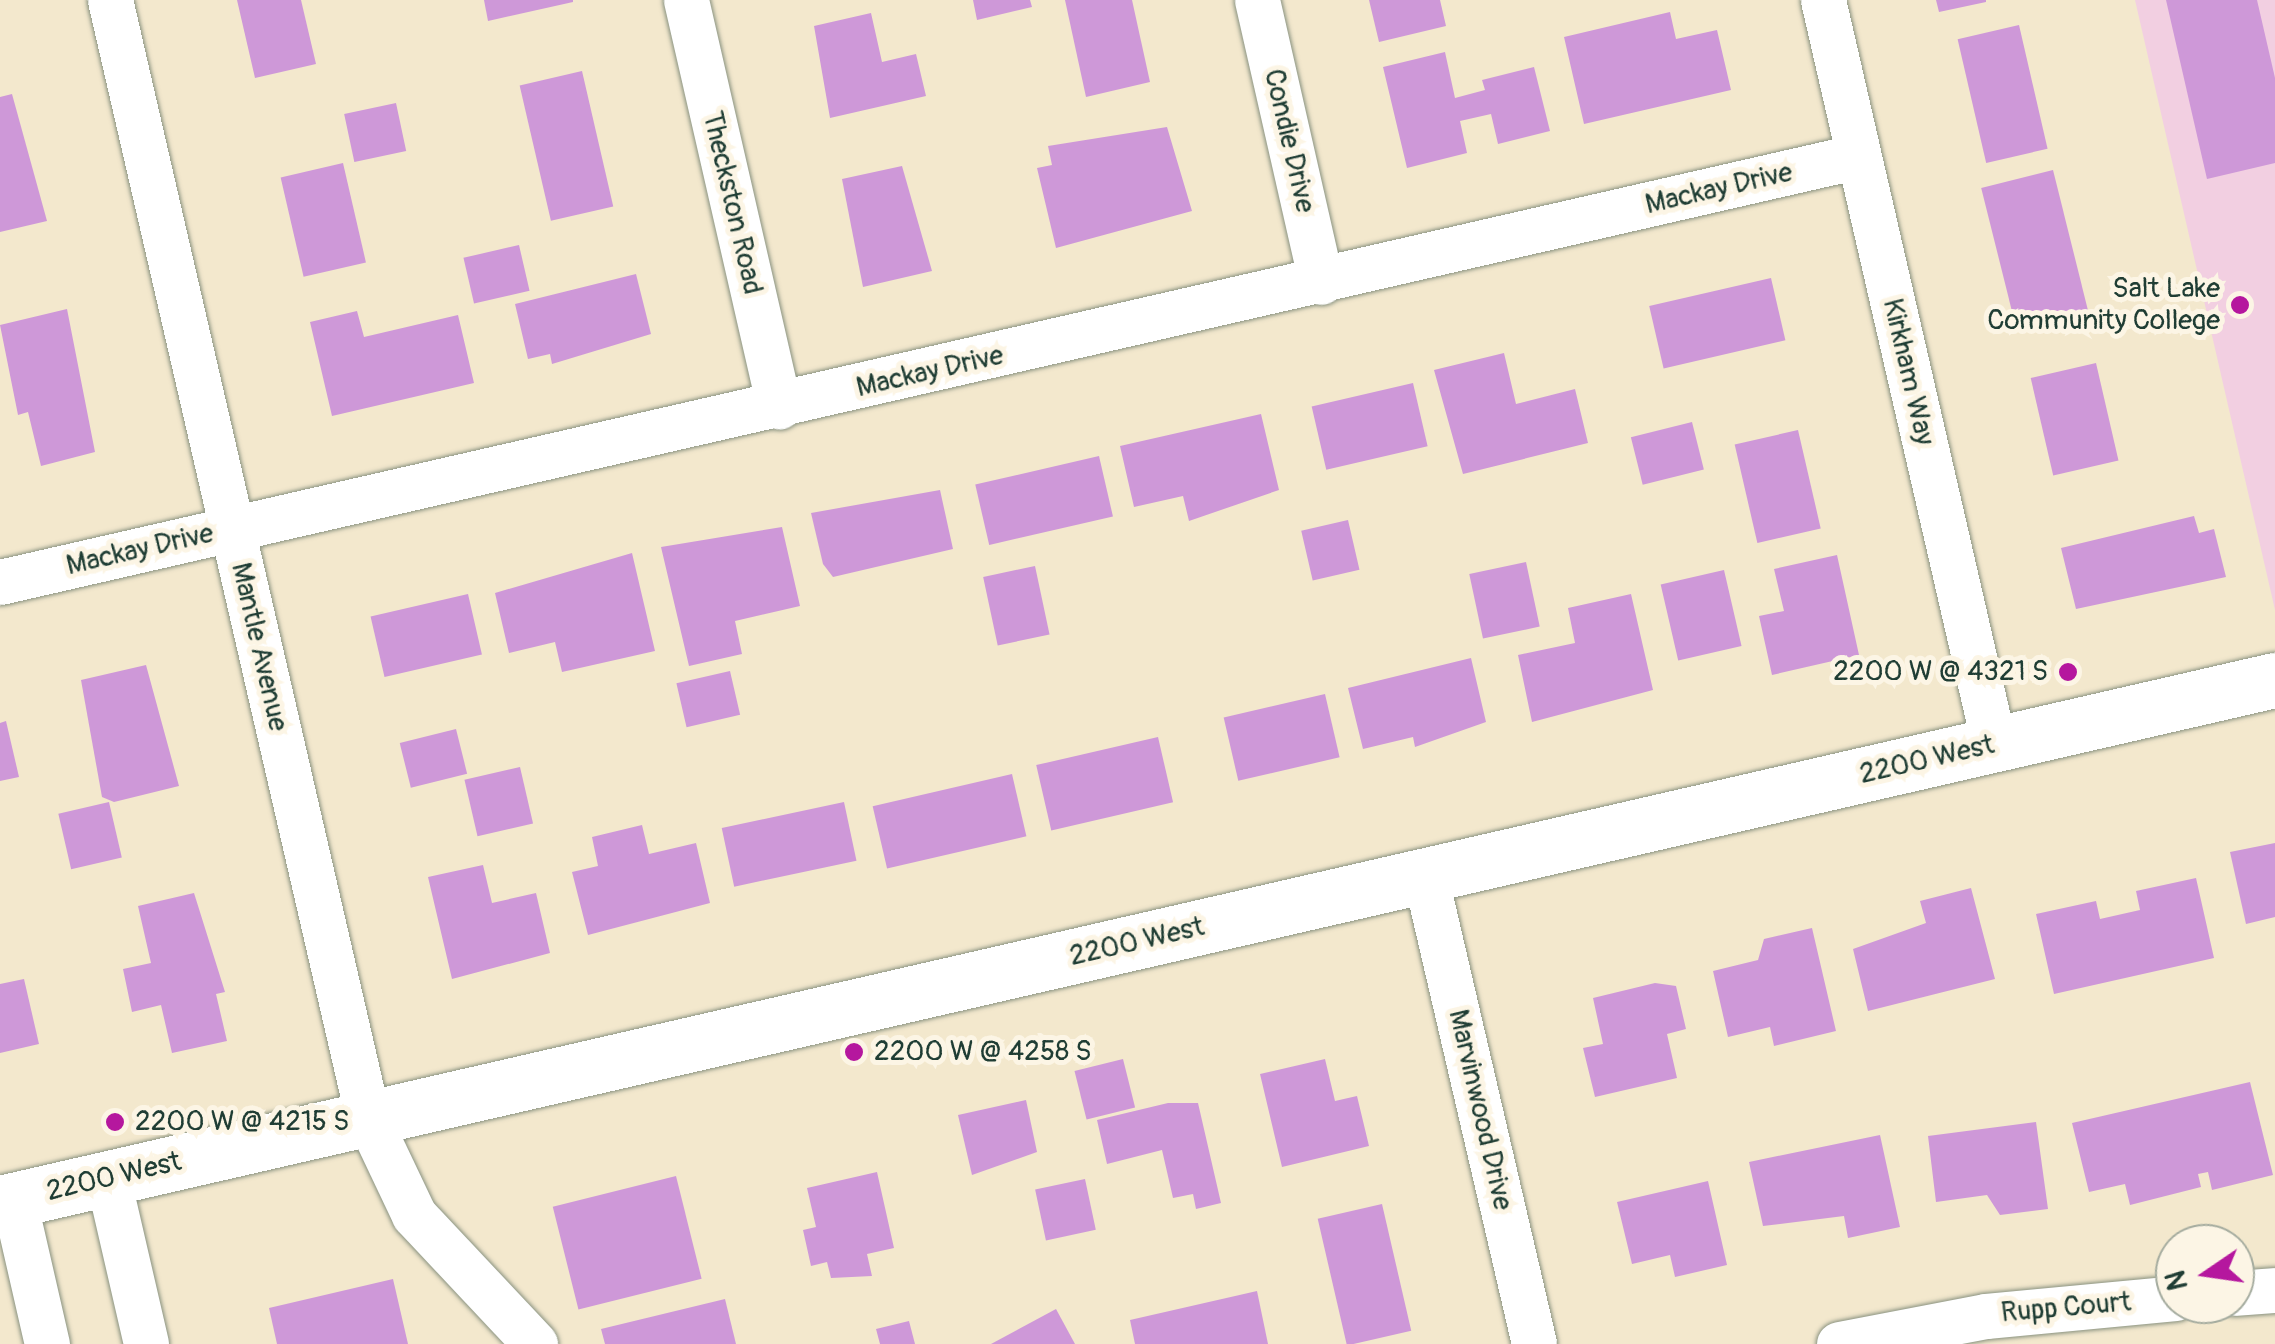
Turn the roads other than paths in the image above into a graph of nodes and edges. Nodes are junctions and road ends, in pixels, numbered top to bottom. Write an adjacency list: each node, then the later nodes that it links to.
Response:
1 (110, 0): 8 (street, Mantle Avenue)
2 (686, 0): 7 (street, Theckston Road)
3 (1257, 0): 6 (street, Condie Drive)
4 (1823, 0): 5 (street, Kirkham Way)
5 (1858, 156): 6 (street, Mackay Drive); 11 (street, Kirkham Way)
6 (1321, 282): 7 (street, Mackay Drive)
7 (779, 407): 8 (street, Mackay Drive)
8 (231, 528): 9 (street, Mackay Drive); 13 (street, Mantle Avenue)
9 (0, 582)
10 (2275, 680): 11 (street, 2200 West)
11 (1994, 744): 12 (street, 2200 West)
12 (1426, 875): 13 (street, 2200 West); 20 (street, Marvinwood Drive)
13 (368, 1118): 14 (street, 2200 West); 19 (street, Mantle Avenue)
14 (108, 1179): 15 (street, 2200 West); 18 (street)
15 (7, 1202): 17 (street)
16 (2155, 1300): 21 (street, Rupp Court)
17 (47, 1344)
18 (146, 1344)
19 (536, 1344)
20 (1534, 1344)
21 (1839, 1344)

